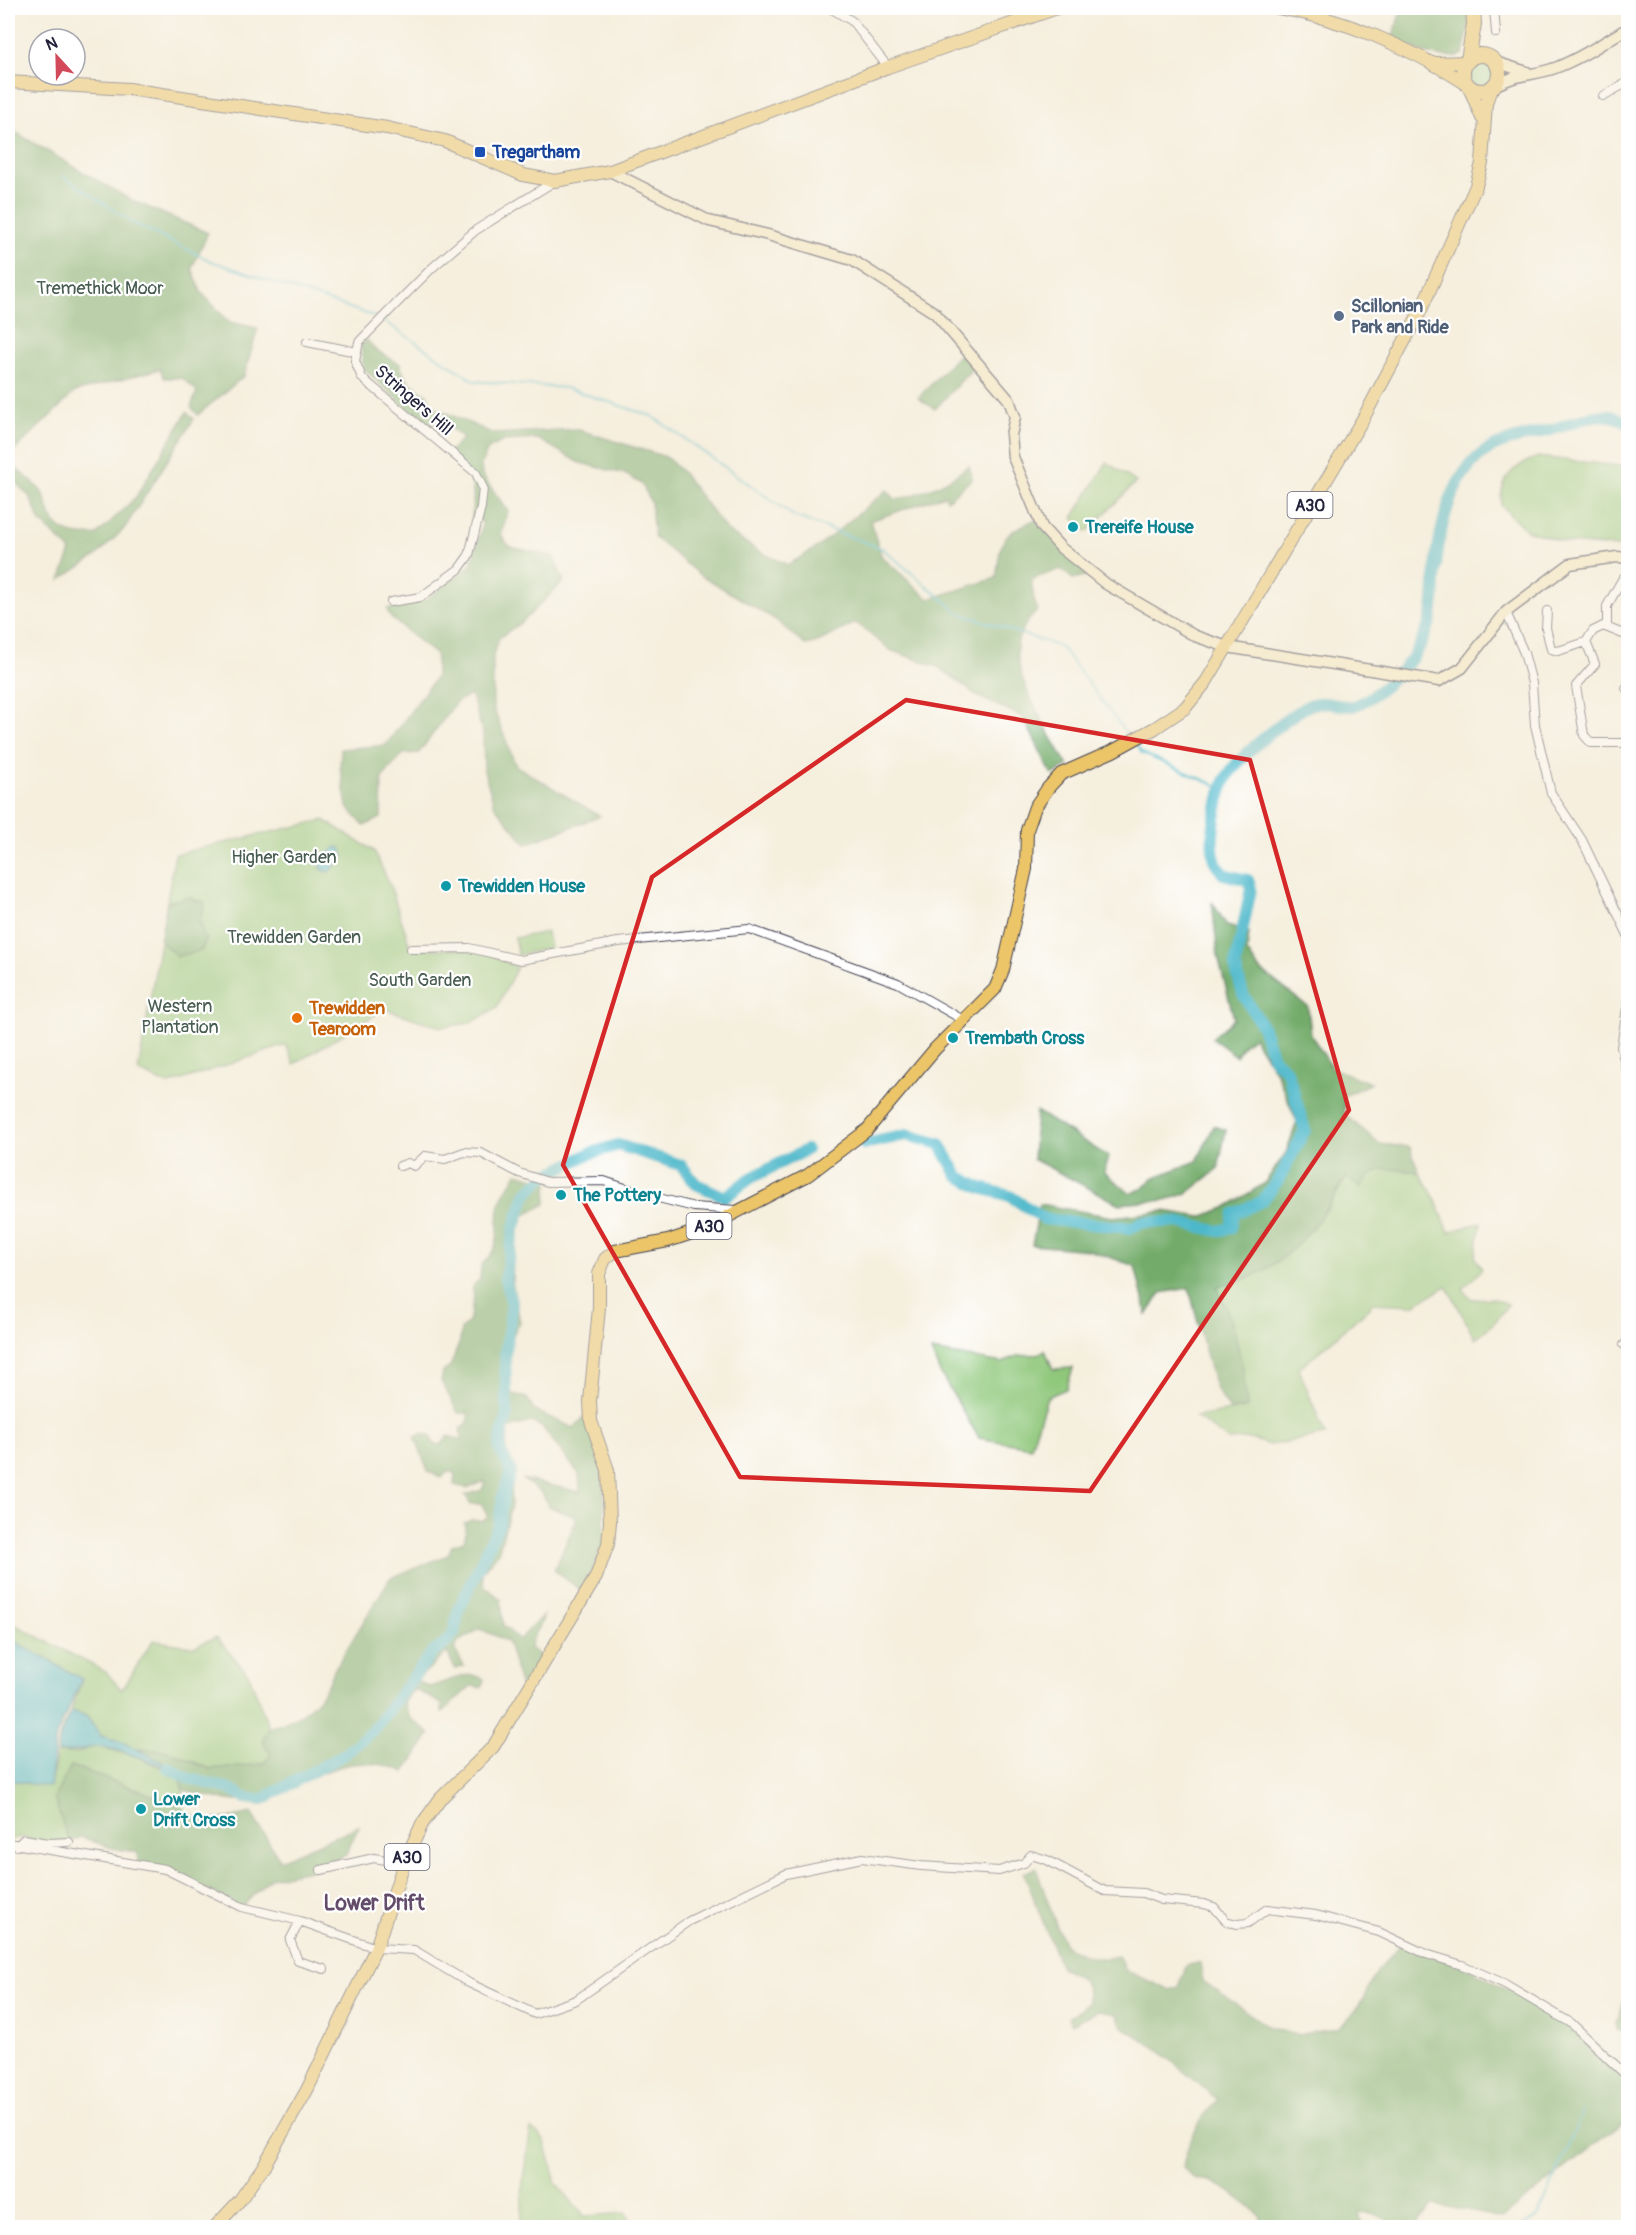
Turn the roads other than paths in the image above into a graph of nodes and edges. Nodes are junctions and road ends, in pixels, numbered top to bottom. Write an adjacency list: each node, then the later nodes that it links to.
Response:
1 (830, 8): 12 (street)
2 (1057, 8): 12 (main road)
3 (1278, 8): 11 (main road)
4 (1473, 8): 6 (highway)
5 (1494, 8): 8 (street)
6 (1474, 24): 9 (highway); 10 (highway)
7 (1629, 28): 13 (main road)
8 (1496, 33)
9 (1492, 60): 10 (highway); 13 (main road); 17 (highway)
10 (1467, 61): 11 (main road); 16 (highway)
11 (1431, 63): 16 (main road)
12 (888, 67): 20 (main road)
13 (1528, 72): 17 (main road)
14 (8, 82): 21 (main road)
15 (1629, 82): 18 (street)
16 (1467, 85): 17 (highway); 19 (main road, A30)
17 (1492, 87): 19 (main road, A30)
18 (1603, 96)
19 (1483, 123): 32 (main road, A30)
20 (610, 171): 21 (main road); 32 (main road)
21 (555, 181): 23 (street, Stringers Hill)
22 (307, 342): 23 (street)
23 (357, 352): 26 (street, Stringers Hill)
24 (1629, 558): 28 (main road)
25 (1623, 578): 29 (street)
26 (391, 602)
27 (1547, 611): 31 (street)
28 (1506, 612): 32 (main road); 34 (street)
29 (1607, 627): 30 (street); 31 (street)
30 (1629, 636)
31 (1586, 642): 33 (street)
32 (1227, 647): 37 (main road, A30)
33 (1629, 742)
34 (1629, 935)
35 (411, 949): 37 (street)
36 (1629, 1001): 38 (street)
37 (965, 1021): 40 (main road, A30)
38 (1629, 1076)
39 (400, 1166): 40 (street)
40 (736, 1210): 44 (main road, A30)
41 (69, 1842): 43 (street)
42 (8, 1844): 43 (street)
43 (17, 1846): 46 (street)
44 (404, 1863): 45 (street); 47 (main road, A30)
45 (321, 1870)
46 (300, 1921): 47 (street); 48 (street)
47 (376, 1948): 49 (street); 50 (main road, A30)
48 (324, 1970)
49 (1629, 2077)
50 (214, 2228)

